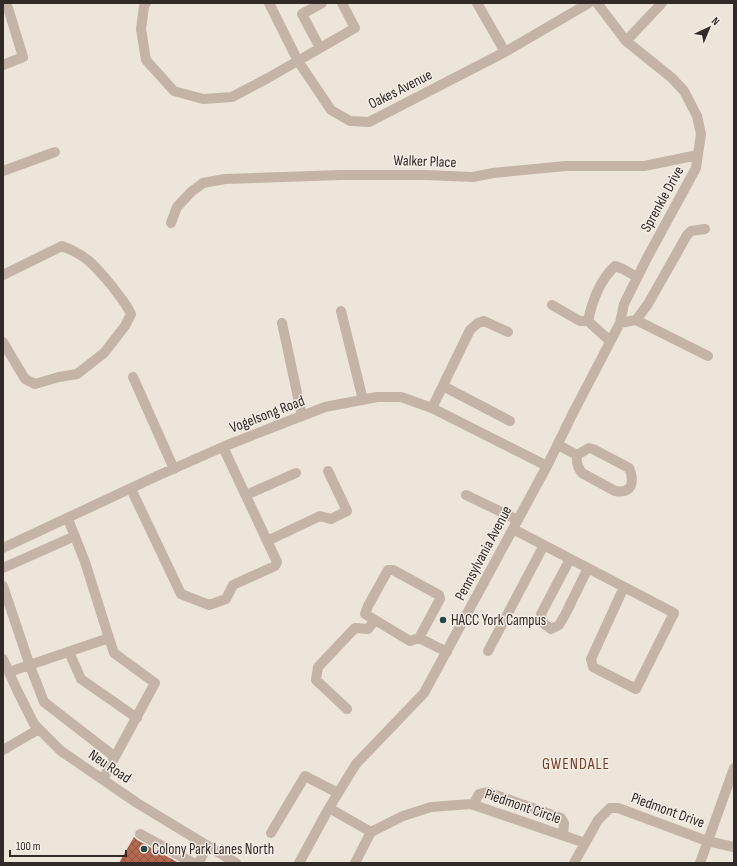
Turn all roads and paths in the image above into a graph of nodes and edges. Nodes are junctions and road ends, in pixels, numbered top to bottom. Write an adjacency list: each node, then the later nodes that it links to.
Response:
1 (146, 3): 13 (street)
2 (268, 3): 13 (street, Oakes Avenue)
3 (322, 3): 11 (street)
4 (342, 3): 11 (street)
5 (477, 3): 12 (street)
6 (589, 3): 12 (street, Oakes Avenue)
7 (597, 3): 10 (street, Sprenkle Drive)
8 (662, 3): 10 (street)
9 (3, 4): 14 (street)
10 (626, 41): 16 (street, Sprenkle Drive)
11 (320, 48): 13 (street)
12 (505, 52): 13 (street, Oakes Avenue)
13 (298, 61)
14 (3, 65)
15 (54, 152): 17 (street)
16 (698, 155): 18 (street, Walker Place); 21 (street, Sprenkle Drive)
17 (3, 171)
18 (171, 223)
19 (706, 229): 24 (street)
20 (3, 275): 30 (street)
21 (637, 277): 25 (street); 27 (street, Sprenkle Drive)
22 (552, 305): 25 (street)
23 (341, 311): 34 (street)
24 (636, 320): 27 (street); 31 (street)
25 (588, 321): 29 (street)
26 (282, 323): 36 (street)
27 (620, 323): 29 (street, Pennsylvania Avenue)
28 (508, 332): 33 (street)
29 (610, 341): 38 (street, Pennsylvania Avenue)
30 (3, 342)
31 (708, 356)
32 (133, 377): 42 (street)
33 (443, 386): 35 (street); 37 (street)
34 (363, 400): 35 (street, Vogelsong Road); 36 (street, Vogelsong Road)
35 (432, 408): 41 (street, Vogelsong Road)
36 (302, 416): 39 (street, Vogelsong Road)
37 (510, 421)
38 (558, 445): 40 (street); 41 (street, Pennsylvania Avenue)
39 (223, 447): 42 (street, Vogelsong Road); 46 (street)
40 (577, 455): 40 (street)
41 (547, 466): 49 (street, Pennsylvania Avenue)
42 (174, 469): 45 (street, Vogelsong Road)
43 (328, 471): 51 (street)
44 (296, 474): 46 (street)
45 (131, 489): 48 (street, Vogelsong Road); 51 (street)
46 (246, 495): 51 (street)
47 (466, 495): 49 (street)
48 (68, 519): 50 (street); 53 (street, Vogelsong Road)
49 (516, 525): 52 (street); 64 (street, Pennsylvania Avenue)
50 (75, 536): 55 (street); 60 (street)
51 (267, 541)
52 (544, 545): 54 (street); 62 (street)
53 (3, 548)
54 (570, 558): 56 (street); 56 (street)
55 (3, 568)
56 (588, 568): 58 (street)
57 (3, 586): 66 (street)
58 (624, 587): 58 (street)
59 (375, 620): 61 (street); 61 (street); 68 (street)
60 (109, 638): 63 (street); 69 (street)
61 (419, 638): 64 (street)
62 (488, 651)
63 (69, 652): 66 (street); 69 (street)
64 (447, 652): 75 (street, Pennsylvania Avenue)
65 (3, 659): 67 (street, Neu Road)
66 (30, 666): 67 (street); 72 (street)
67 (9, 672): 70 (street, Neu Road)
68 (347, 709)
69 (137, 718): 72 (street)
70 (40, 729): 71 (street); 74 (street, Neu Road)
71 (3, 750)
72 (115, 757): 74 (street)
73 (734, 768): 82 (street)
74 (103, 779): 84 (street, Neu Road)
75 (338, 793): 77 (street, Pennsylvania Avenue); 79 (street)
76 (473, 805): 78 (street, Piedmont Circle); 81 (street, Piedmont Circle); 81 (street)
77 (329, 808): 78 (street); 89 (street, Pennsylvania Avenue)
78 (371, 832): 90 (street)
79 (271, 833)
80 (140, 834): 86 (street)
81 (563, 835): 83 (street, Piedmont Circle)
82 (708, 841): 83 (street, Piedmont Drive); 85 (street, Piedmont Drive); 92 (street)
83 (585, 843): 91 (street)
84 (207, 846): 87 (street); 88 (street, Neu Road)
85 (734, 847)
86 (193, 863)
87 (199, 863)
88 (236, 863)
89 (299, 863)
90 (355, 863)
91 (574, 863)
92 (700, 863)

